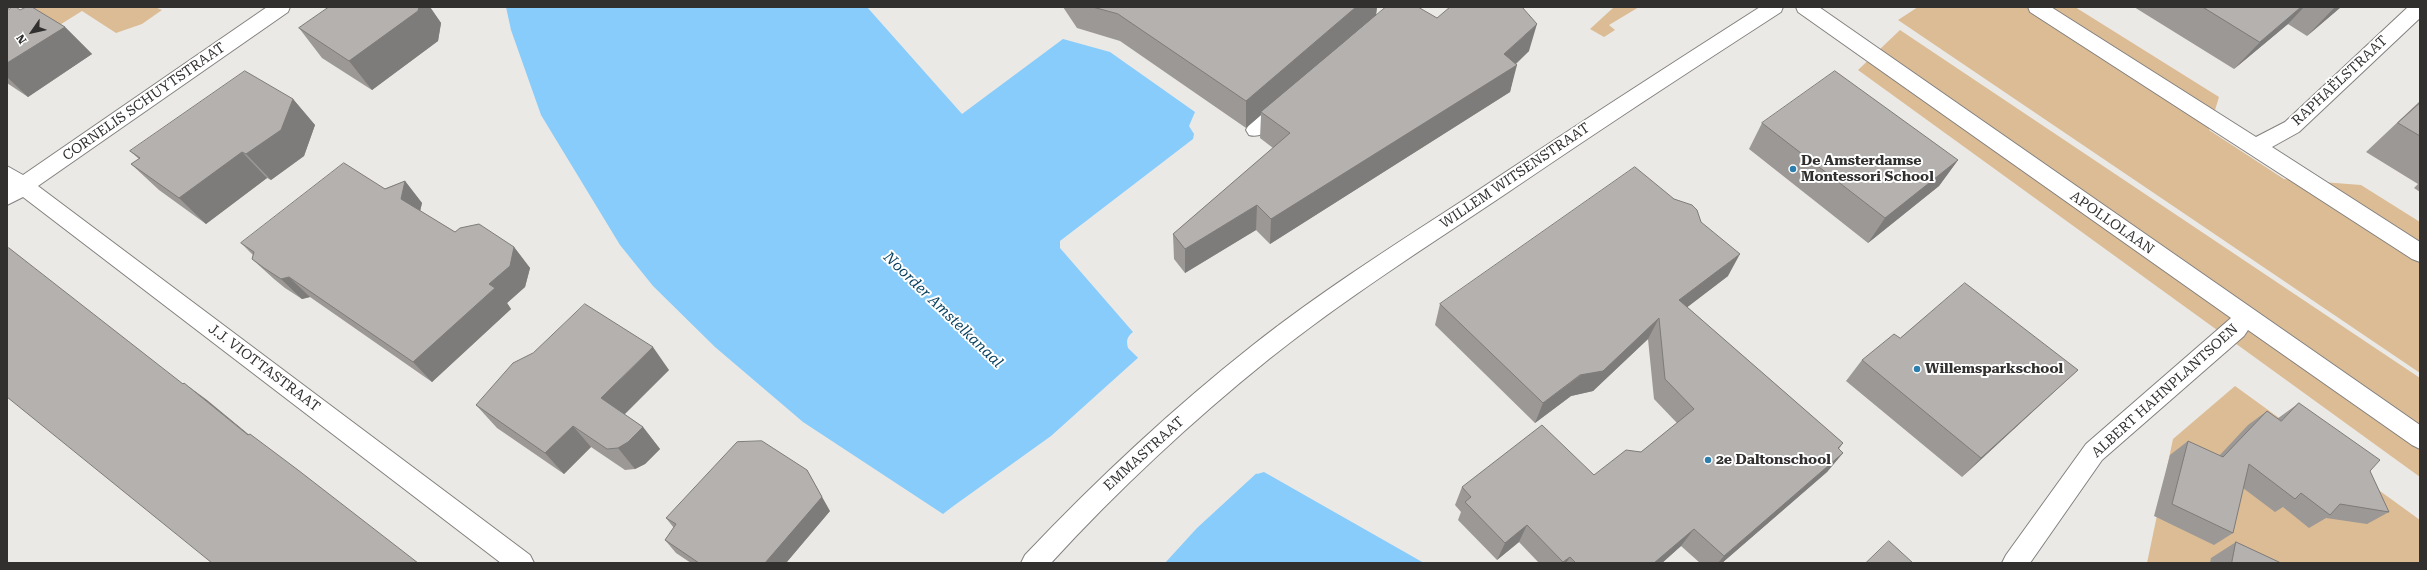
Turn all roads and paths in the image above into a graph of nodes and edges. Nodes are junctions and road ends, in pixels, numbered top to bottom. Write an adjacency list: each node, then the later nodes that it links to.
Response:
1 (281, 7): 9 (street, CORNELIS SCHUYTSTRAAT)
2 (1774, 7): 12 (street, WILLEM WITSENSTRAAT)
3 (1805, 7): 11 (street, APOLLOLAAN)
4 (2037, 7): 8 (street)
5 (2420, 7): 8 (street, RAPHAËLSTRAAT)
6 (1298, 94): 7 (street)
7 (1256, 130)
8 (2255, 147): 10 (street)
9 (12, 186): 14 (street, J.J. VIOTTASTRAAT)
10 (2420, 253)
11 (2245, 316): 13 (street, APOLLOLAAN); 16 (street, ALBERT HAHNPLANTSOEN)
12 (1260, 352): 15 (street, EMMASTRAAT)
13 (2420, 438)
14 (521, 563)
15 (1034, 563)
16 (2014, 563)

